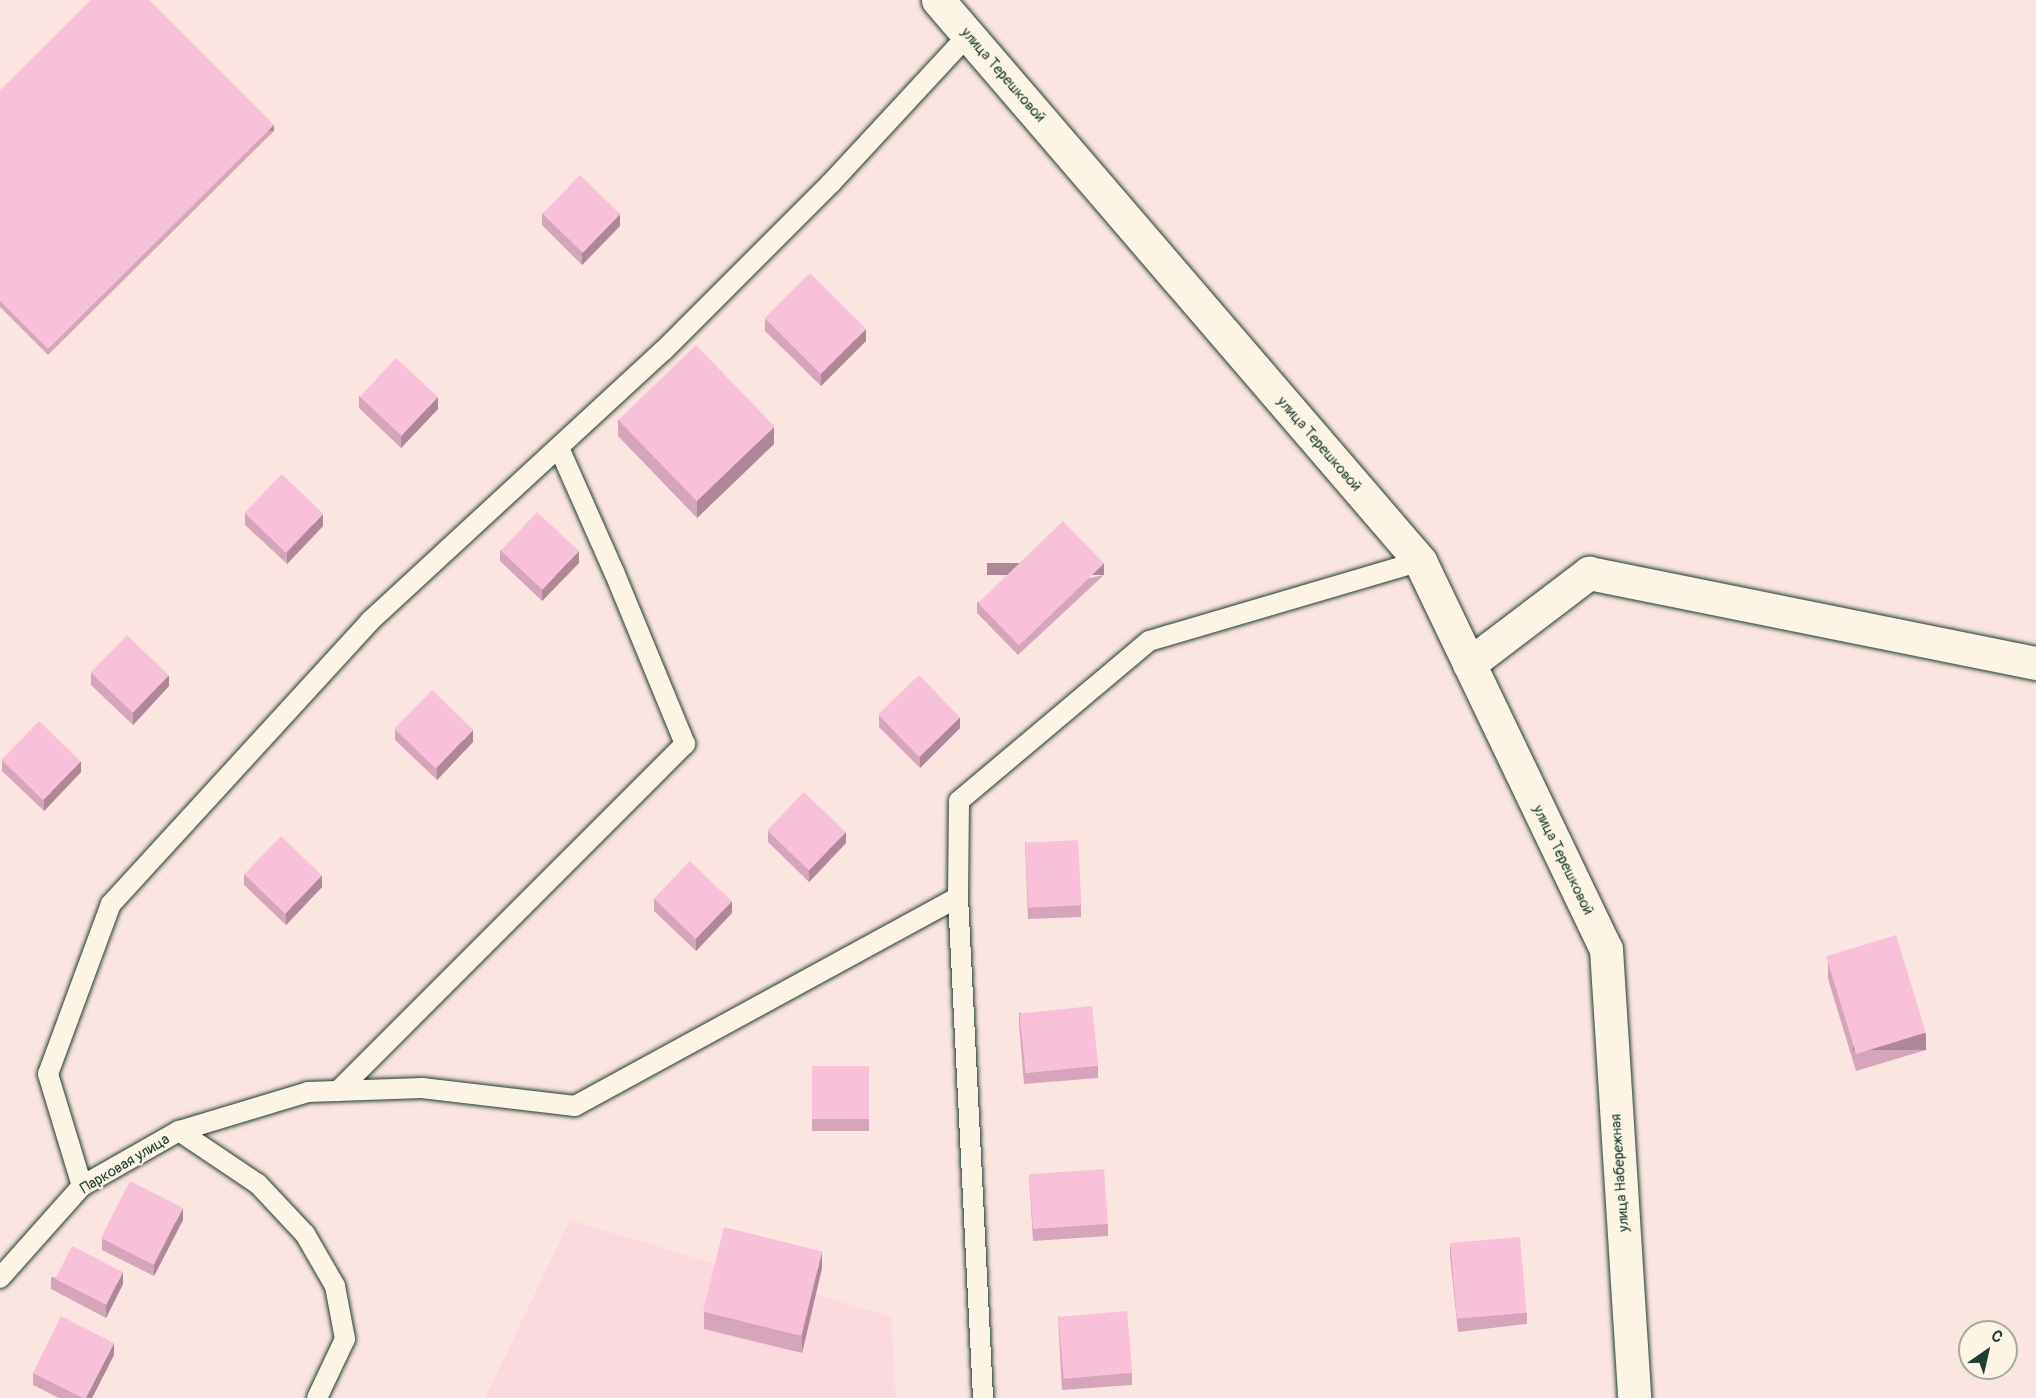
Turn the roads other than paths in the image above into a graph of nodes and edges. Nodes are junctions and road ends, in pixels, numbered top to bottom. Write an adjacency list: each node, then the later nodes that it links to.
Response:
1 (938, 0): 2 (street, улица Терешковой)
2 (968, 35): 3 (lane); 4 (street, улица Терешковой)
3 (559, 448): 9 (lane); 11 (lane)
4 (1420, 561): 6 (street, улица Терешковой); 7 (lane)
5 (2036, 663): 6 (street)
6 (1469, 664): 8 (street, улица Терешковой)
7 (958, 897): 9 (lane, Парковая улица); 14 (lane)
8 (1606, 949): 15 (street, улица Набережная)
9 (338, 1091): 10 (lane, Парковая улица)
10 (179, 1131): 11 (lane, Парковая улица); 13 (lane)
11 (82, 1186): 12 (lane, Парковая улица)
12 (0, 1278)
13 (317, 1398)
14 (983, 1398)
15 (1634, 1398)

